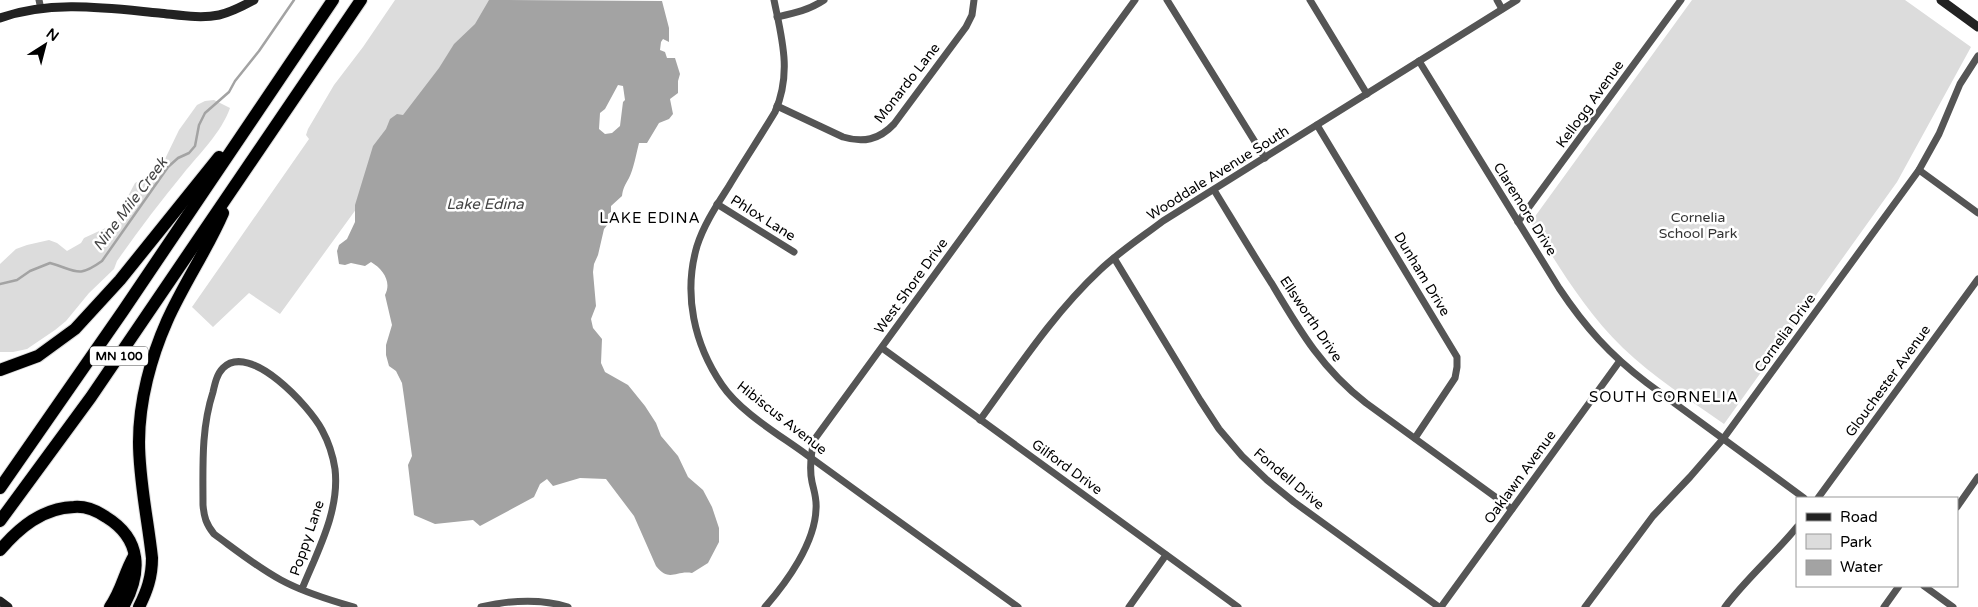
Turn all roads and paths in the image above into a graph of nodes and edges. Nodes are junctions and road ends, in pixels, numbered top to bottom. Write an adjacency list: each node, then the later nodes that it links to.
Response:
1 (254, 0): 14 (street)
2 (333, 0): 23 (highway, MN 100)
3 (361, 0): 27 (highway, MN 100)
4 (774, 0): 16 (street, Hibiscus Avenue)
5 (824, 0): 16 (street)
6 (974, 0): 22 (street, Monardo Lane)
7 (1136, 0): 35 (street, West Shore Drive)
8 (1167, 0): 25 (street)
9 (1310, 0): 21 (street)
10 (1497, 0): 15 (street)
11 (1516, 0): 15 (street, Wooddale Avenue South)
12 (1681, 0): 31 (street, Kellogg Avenue)
13 (1941, 0): 18 (street)
14 (40, 4): 17 (street)
15 (1502, 9): 20 (street, Wooddale Avenue South)
16 (777, 17): 22 (street, Hibiscus Avenue)
17 (0, 18)
18 (1978, 27)
19 (1978, 56): 26 (street, Cornelia Drive)
20 (1419, 61): 21 (street, Wooddale Avenue South); 31 (street, Claremore Drive)
21 (1367, 94): 24 (street, Wooddale Avenue South)
22 (777, 106): 29 (street, Hibiscus Avenue)
23 (248, 125): 37 (highway); 43 (highway, MN 100)
24 (1317, 125): 25 (street, Wooddale Avenue South); 39 (street, Dunham Drive)
25 (1264, 158): 28 (street, Wooddale Avenue South)
26 (1919, 170): 30 (street); 40 (street, Cornelia Drive)
27 (234, 187): 48 (highway, MN 100); 60 (highway)
28 (1214, 190): 33 (street, Wooddale Avenue South); 39 (street, Ellsworth Drive)
29 (718, 204): 32 (street, Phlox Lane); 41 (street, Hibiscus Avenue)
30 (1978, 213)
31 (1518, 222): 36 (street, Claremore Drive)
32 (794, 252)
33 (1114, 258): 38 (street, Wooddale Avenue South); 68 (street, Fondell Drive)
34 (1978, 279): 45 (street, Glouchester Avenue)
35 (882, 348): 38 (street, Gilford Drive); 41 (street, West Shore Drive)
36 (1619, 362): 40 (street, Claremore Drive); 47 (street, Oaklawn Avenue)
37 (0, 370)
38 (980, 420): 52 (street, Gilford Drive)
39 (1415, 438): 47 (street, Ellsworth Drive)
40 (1723, 439): 44 (street, Claremore Drive); 69 (street, Cornelia Drive)
41 (811, 458): 64 (street, West Shore Drive); 65 (street, Hibiscus Avenue)
42 (1978, 477): 46 (street)
43 (0, 488)
44 (1803, 497)
45 (1819, 497)
46 (1958, 506)
47 (1512, 509): 68 (street, Oaklawn Avenue)
48 (0, 521)
49 (1796, 527): 70 (street)
50 (0, 550): 51 (highway)
51 (135, 554): 58 (highway); 59 (highway)
52 (1166, 555): 66 (street); 67 (street, Gilford Drive)
53 (1899, 587): 71 (street)
54 (1925, 587): 72 (street)
55 (302, 589): 55 (street, Poppy Lane); 61 (street)
56 (0, 601): 57 (street)
57 (8, 607)
58 (110, 607)
59 (123, 607)
60 (139, 607)
61 (354, 607)
62 (481, 607): 63 (street)
63 (568, 607)
64 (765, 607)
65 (1018, 607)
66 (1128, 607)
67 (1238, 607)
68 (1440, 607)
69 (1585, 607)
70 (1725, 607)
71 (1884, 607)
72 (1953, 607)

